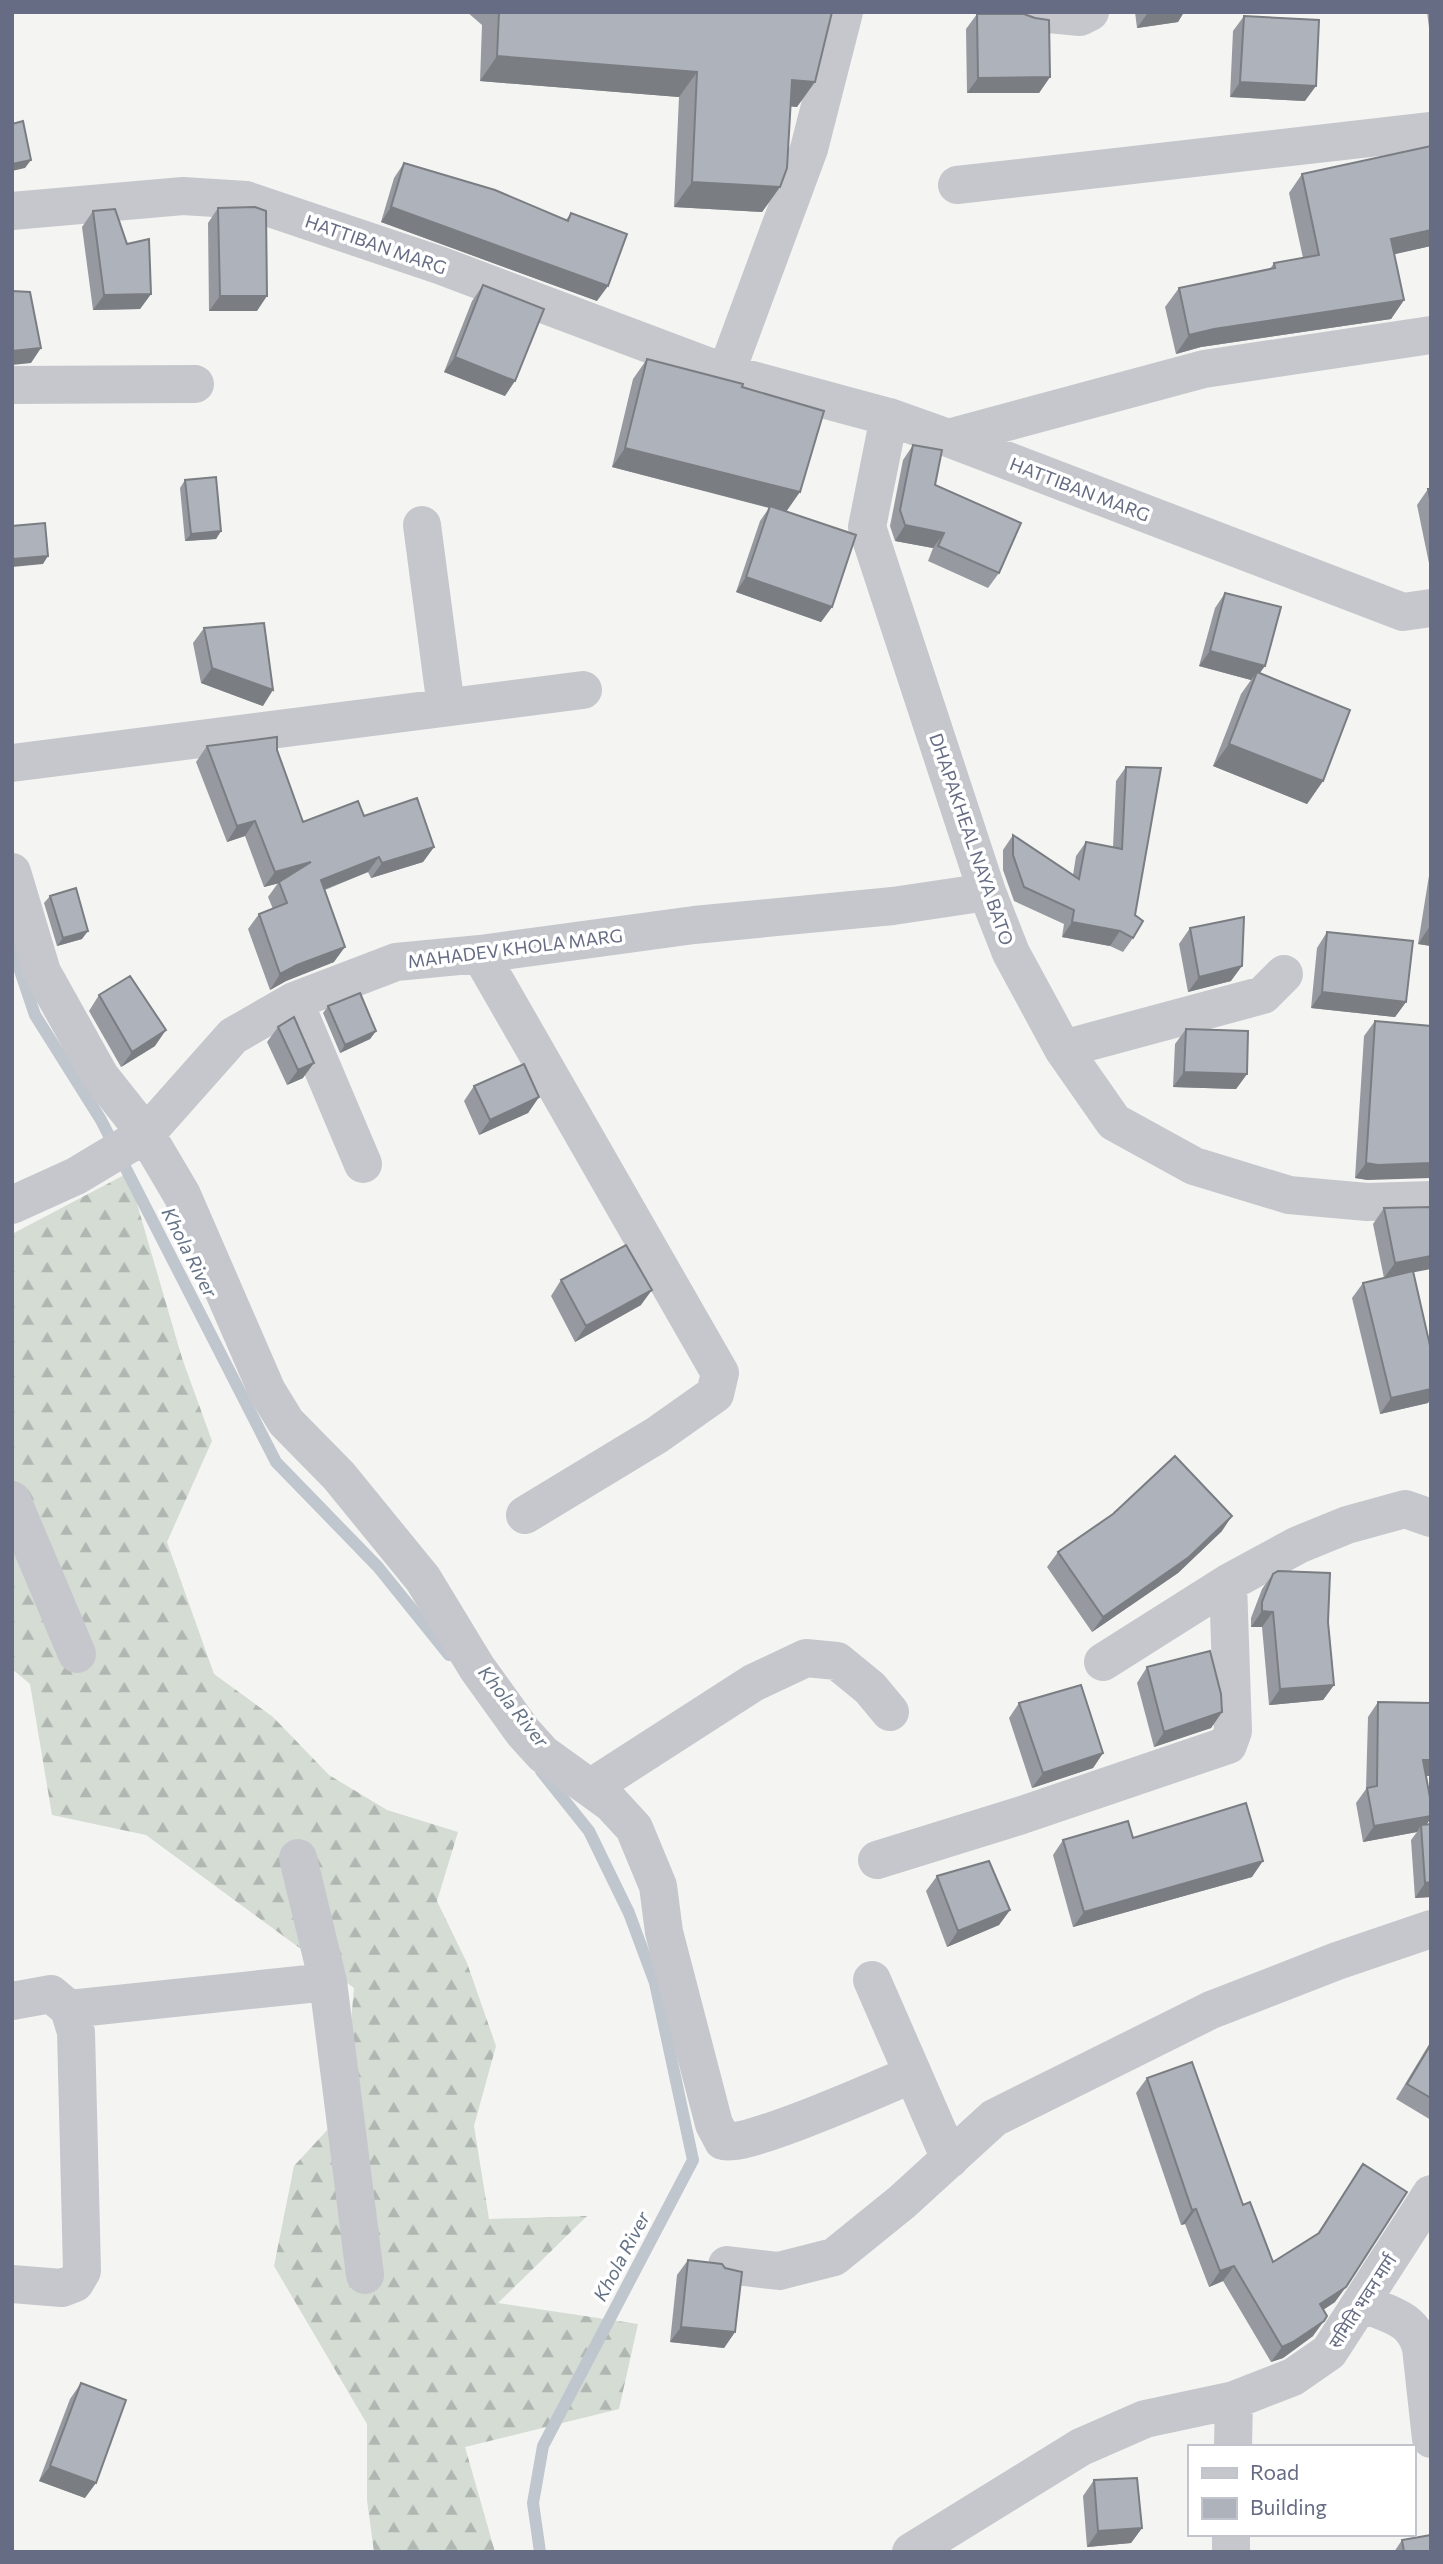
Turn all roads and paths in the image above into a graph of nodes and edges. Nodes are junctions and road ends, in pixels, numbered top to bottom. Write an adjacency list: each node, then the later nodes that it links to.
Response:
1 (844, 12): 8 (street)
2 (1027, 12): 3 (street)
3 (1089, 13)
4 (1431, 131): 5 (street)
5 (957, 185)
6 (12, 211): 8 (street, HATTIBAN MARG)
7 (1431, 335): 12 (street)
8 (726, 373): 11 (street, HATTIBAN MARG)
9 (195, 384): 10 (street)
10 (12, 386)
11 (889, 418): 12 (street, HATTIBAN MARG); 19 (street, DHAPAKHEAL NAYA BATO)
12 (948, 438): 14 (street, HATTIBAN MARG)
13 (422, 525): 16 (street)
14 (1431, 608)
15 (583, 690): 16 (street)
16 (446, 707): 17 (street)
17 (12, 763)
18 (12, 872): 24 (street)
19 (987, 892): 20 (street, MAHADEV KHOLA MARG); 23 (street, DHAPAKHEAL NAYA BATO)
20 (480, 954): 22 (street, MAHADEV KHOLA MARG); 29 (street)
21 (1284, 974): 23 (street)
22 (294, 1001): 24 (street, MAHADEV KHOLA MARG); 25 (street)
23 (1063, 1049): 26 (street, DHAPAKHEAL NAYA BATO)
24 (136, 1141): 27 (street, MAHADEV KHOLA MARG); 35 (street)
25 (363, 1164)
26 (1431, 1200)
27 (12, 1205)
28 (12, 1500): 32 (street)
29 (525, 1515)
30 (1431, 1518): 31 (street)
31 (1228, 1583): 33 (street); 37 (street)
32 (77, 1654)
33 (1103, 1662)
34 (890, 1712): 35 (street)
35 (590, 1788): 43 (street)
36 (298, 1858): 40 (street)
37 (877, 1860)
38 (1431, 1929): 44 (street)
39 (872, 1980): 43 (street)
40 (328, 1982): 42 (street); 47 (street)
41 (12, 2001): 42 (street)
42 (69, 2009): 48 (street)
43 (913, 2074): 44 (street)
44 (950, 2159): 46 (street)
45 (1431, 2194): 49 (street, समिति भवन मार्ग)
46 (727, 2265)
47 (365, 2275)
48 (12, 2284)
49 (1362, 2303): 50 (street, समिति भवन मार्ग); 51 (street)
50 (1234, 2400): 52 (street); 53 (street, समिति भवन मार्ग)
51 (1431, 2439)
52 (1233, 2445)
53 (911, 2552)

